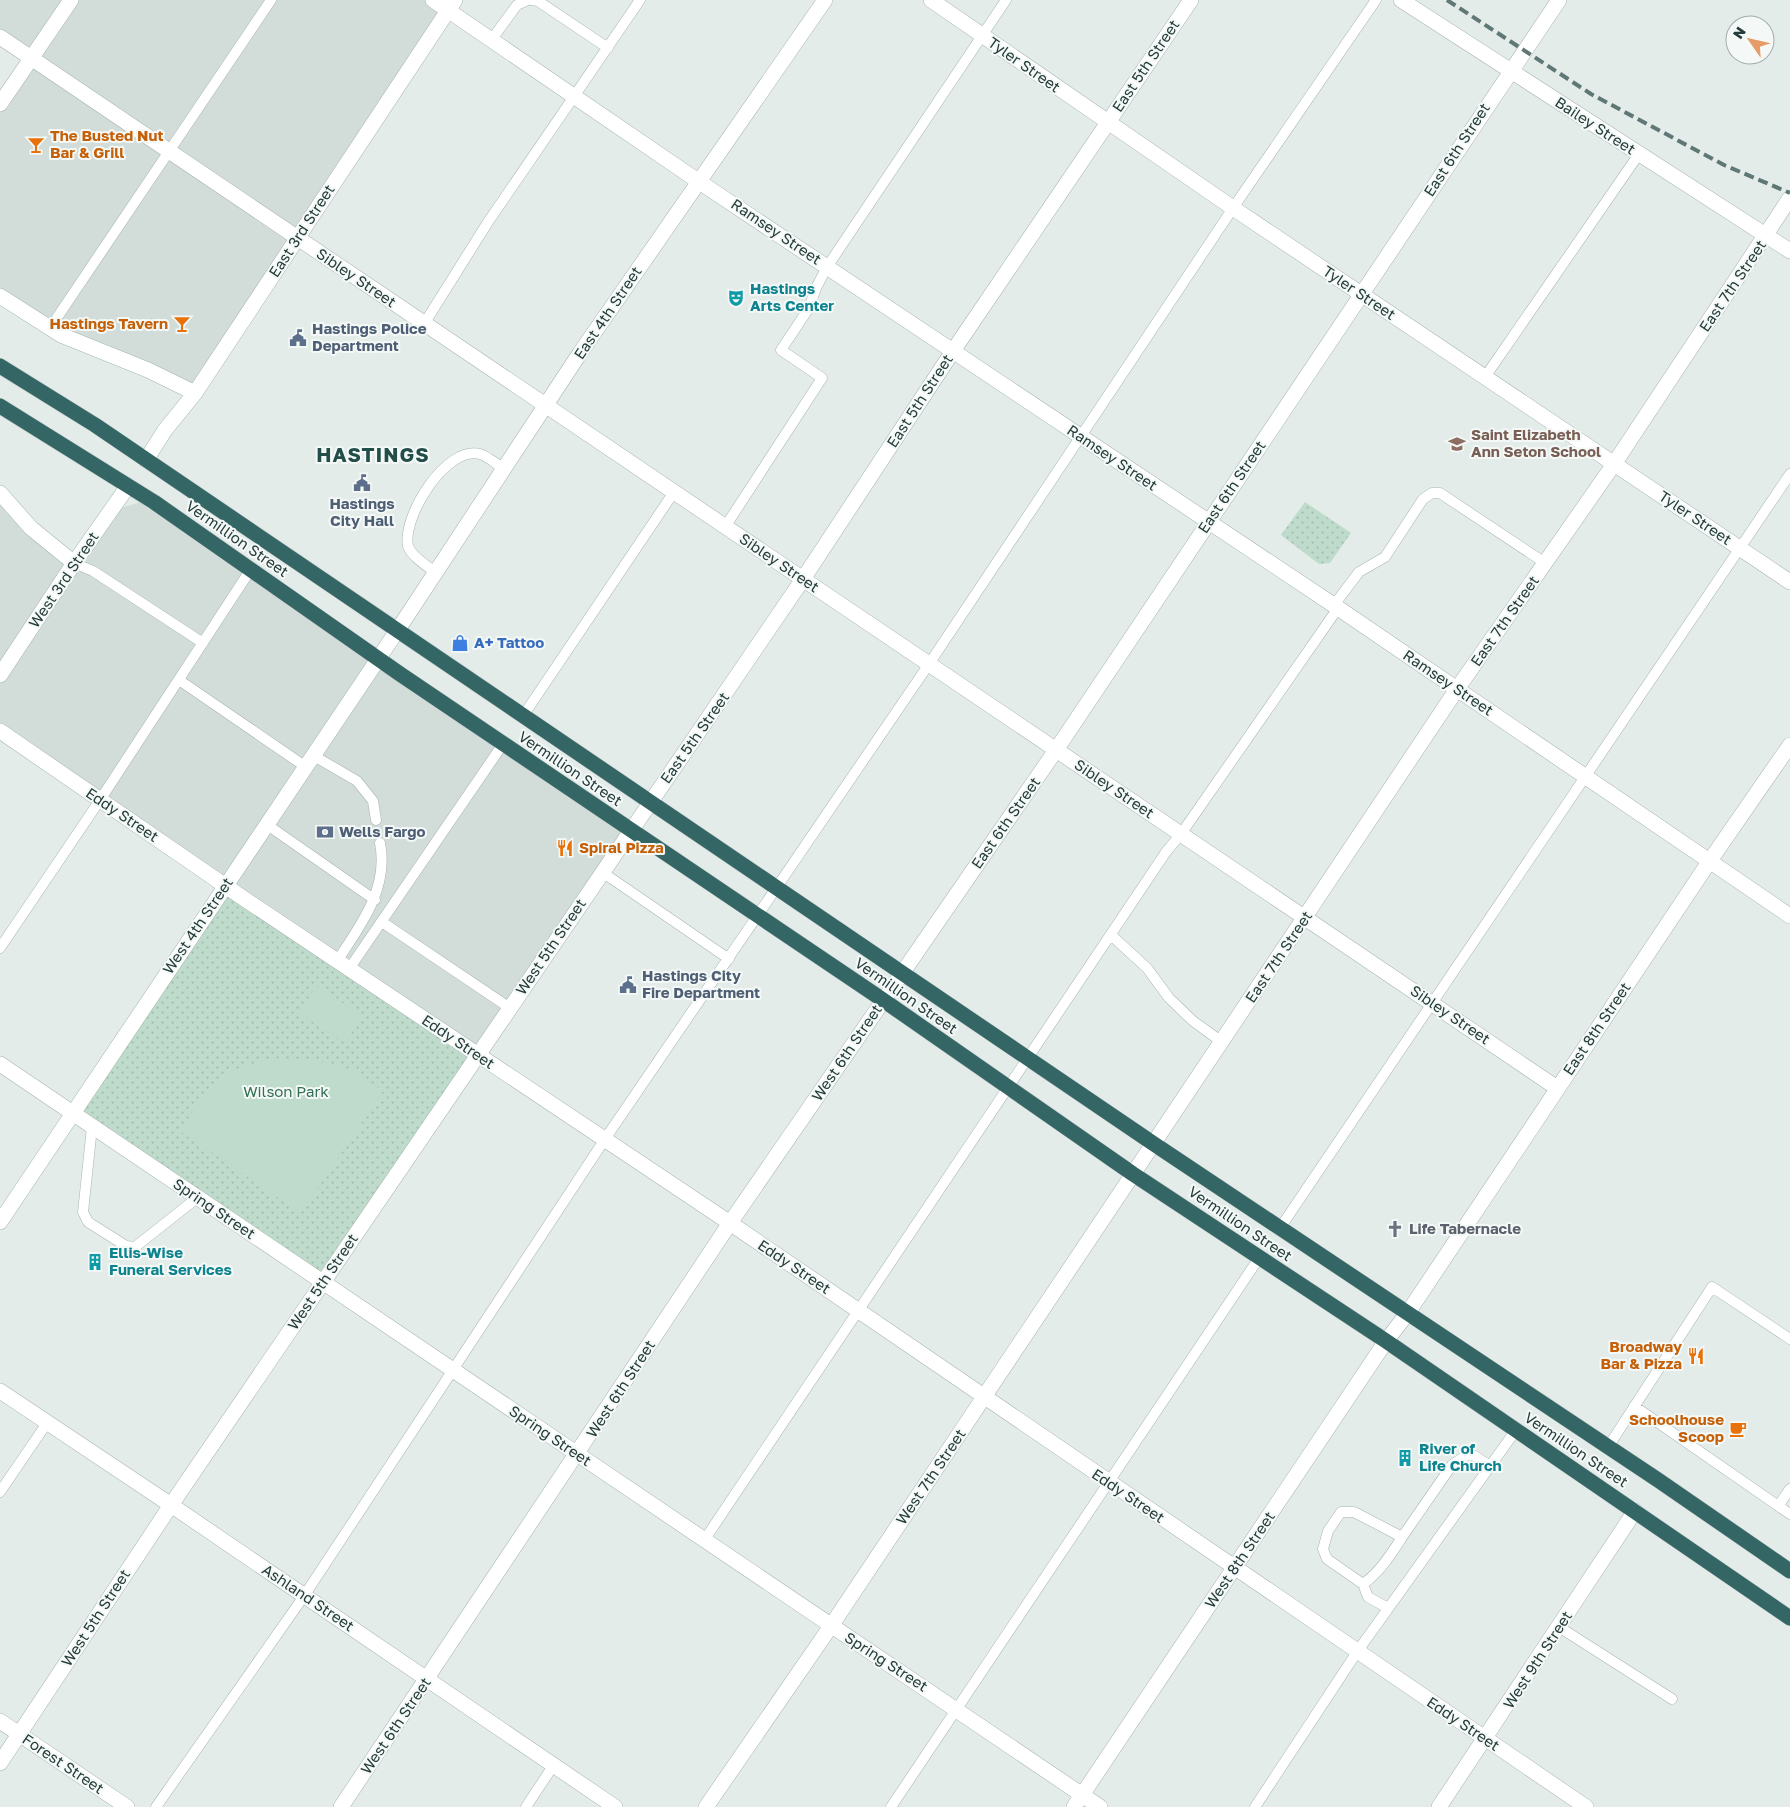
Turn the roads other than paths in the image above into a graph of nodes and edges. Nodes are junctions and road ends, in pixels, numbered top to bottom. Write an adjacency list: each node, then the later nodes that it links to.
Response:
1 (71, 0): 18 (street)
2 (271, 0): 23 (lane)
3 (433, 0): 13 (street, Ramsey Street)
4 (529, 0): 16 (lane); 17 (lane)
5 (640, 0): 17 (lane)
6 (825, 0): 25 (street, East 4th Street)
7 (931, 0): 14 (street, Tyler Street)
8 (1006, 0): 14 (lane)
9 (1191, 0): 22 (street, East 5th Street)
10 (1376, 0): 27 (lane)
11 (1401, 0): 19 (street, Bailey Street)
12 (1559, 0): 19 (street, East 6th Street)
13 (452, 5): 16 (street, Ramsey Street); 29 (street, East 3rd Street)
14 (983, 36): 22 (street, Tyler Street); 31 (lane)
15 (0, 37): 18 (street, Sibley Street)
16 (492, 39): 20 (street, Ramsey Street)
17 (608, 48): 20 (lane)
18 (31, 59): 21 (street); 23 (street, Sibley Street)
19 (1510, 70): 24 (street, Bailey Street); 32 (street, East 6th Street)
20 (574, 96): 25 (street, Ramsey Street); 34 (lane)
21 (0, 104)
22 (1108, 123): 27 (street, Tyler Street); 36 (street, East 5th Street)
23 (168, 152): 29 (street, Sibley Street); 35 (lane)
24 (1639, 154): 28 (street, Bailey Street); 38 (lane)
25 (698, 181): 31 (street, Ramsey Street); 41 (street, East 4th Street)
26 (1790, 198): 28 (street, East 7th Street)
27 (1233, 208): 32 (street, Tyler Street); 42 (lane)
28 (1767, 236): 30 (street, Bailey Street); 44 (street, East 7th Street)
29 (297, 238): 34 (street, Sibley Street); 39 (street, East 3rd Street)
30 (1790, 250)
31 (827, 267): 36 (street, Ramsey Street); 51 (lane)
32 (1362, 294): 38 (street, Tyler Street); 50 (street, East 6th Street)
33 (0, 296): 35 (street)
34 (424, 324): 41 (street, Sibley Street)
35 (50, 328): 39 (street)
36 (953, 350): 42 (street, Ramsey Street); 57 (street, East 5th Street)
37 (0, 366): 43 (highway, Vermillion Street)
38 (1484, 377): 44 (street, Tyler Street)
39 (195, 393): 43 (street, East 3rd Street)
40 (0, 406): 47 (highway, Vermillion Street)
41 (546, 406): 45 (street, East 4th Street); 48 (street, Sibley Street)
42 (1081, 437): 50 (street, Ramsey Street); 63 (lane)
43 (146, 460): 60 (highway, Vermillion Street)
44 (1614, 464): 52 (street, Tyler Street); 54 (street, East 7th Street)
45 (503, 468): 56 (street, East 4th Street); 56 (lane)
46 (1790, 474): 52 (lane)
47 (128, 486): 53 (street, West 3rd Street); 55 (highway, Vermillion Street)
48 (674, 492): 51 (street, Sibley Street); 67 (lane)
49 (0, 493): 53 (street)
50 (1209, 522): 59 (street, Ramsey Street); 71 (street, East 6th Street)
51 (725, 527): 57 (street, Sibley Street)
52 (1741, 548): 58 (street, Tyler Street); 73 (lane)
53 (74, 563): 61 (lane); 64 (street, West 3rd Street)
54 (1545, 563): 59 (lane); 66 (street, East 7th Street)
55 (251, 569): 61 (lane); 62 (highway, Vermillion Street)
56 (435, 572): 60 (street, East 4th Street)
57 (803, 580): 63 (street, Sibley Street); 75 (street, East 5th Street)
58 (1790, 582)
59 (1336, 607): 66 (street, Ramsey Street); 79 (lane)
60 (397, 631): 62 (street, West 4th Street); 67 (highway, Vermillion Street)
61 (203, 643): 65 (lane)
62 (379, 660): 69 (highway, Vermillion Street); 72 (street, West 4th Street)
63 (929, 664): 71 (street, Sibley Street); 84 (lane)
64 (0, 675)
65 (179, 680): 72 (lane); 74 (lane)
66 (1457, 689): 73 (street, Ramsey Street); 88 (street, East 7th Street)
67 (523, 716): 75 (highway, Vermillion Street)
68 (0, 731): 74 (street, Eddy Street)
69 (503, 744): 78 (highway, Vermillion Street); 89 (lane)
70 (1790, 745): 81 (street, East 8th Street)
71 (1056, 750): 79 (street, Sibley Street); 95 (street, East 6th Street)
72 (310, 761): 76 (lane); 77 (street, West 4th Street)
73 (1585, 776): 81 (street, Ramsey Street); 97 (lane)
74 (100, 800): 83 (street, Eddy Street); 91 (lane)
75 (650, 803): 78 (street, West 5th Street); 84 (highway, Vermillion Street)
76 (376, 820)
77 (266, 824): 83 (street, West 4th Street); 85 (lane)
78 (630, 831): 82 (street, West 5th Street); 86 (highway, Vermillion Street)
79 (1181, 834): 88 (street, Sibley Street); 90 (lane)
80 (380, 843): 85 (lane)
81 (1709, 862): 87 (street, Ramsey Street); 104 (street, East 8th Street)
82 (602, 872): 92 (lane); 98 (street, West 5th Street)
83 (224, 885): 93 (street, Eddy Street); 105 (street, West 4th Street)
84 (776, 888): 86 (lane); 95 (highway, Vermillion Street)
85 (375, 900): 93 (lane)
86 (758, 916): 92 (lane); 96 (highway, Vermillion Street)
87 (1790, 916)
88 (1306, 918): 97 (street, Sibley Street); 99 (street, East 7th Street)
89 (382, 922): 94 (lane); 98 (lane)
90 (1110, 935): 99 (lane); 101 (lane)
91 (0, 948)
92 (729, 959): 107 (lane)
93 (337, 961): 94 (street, Eddy Street)
94 (349, 969): 100 (street, Eddy Street)
95 (903, 972): 96 (street, West 6th Street); 101 (highway, Vermillion Street)
96 (883, 1000): 103 (highway, Vermillion Street); 112 (street, West 6th Street)
97 (1433, 1004): 104 (street, Sibley Street); 113 (lane)
98 (510, 1008): 100 (street, West 5th Street)
99 (1222, 1042): 108 (street, East 7th Street)
100 (477, 1055): 107 (street, Eddy Street); 115 (street, West 5th Street)
101 (1028, 1057): 103 (lane); 108 (highway, Vermillion Street)
102 (0, 1064): 105 (street, Spring Street)
103 (1007, 1088): 109 (highway, Vermillion Street); 116 (lane)
104 (1557, 1088): 117 (street, East 8th Street)
105 (74, 1114): 106 (street, Spring Street); 111 (street, West 4th Street)
106 (92, 1127): 110 (street, Spring Street); 110 (lane)
107 (605, 1139): 112 (street, Eddy Street); 120 (lane)
108 (1154, 1144): 109 (street, West 7th Street); 113 (highway, Vermillion Street)
109 (1133, 1174): 114 (highway, Vermillion Street); 122 (street, West 7th Street)
110 (197, 1198): 115 (street, Spring Street)
111 (0, 1222)
112 (730, 1223): 116 (street, Eddy Street); 127 (street, West 6th Street)
113 (1280, 1228): 117 (highway, Vermillion Street)
114 (1259, 1258): 119 (highway, Vermillion Street); 129 (lane)
115 (324, 1282): 120 (street, Spring Street); 132 (street, West 5th Street)
116 (859, 1312): 122 (street, Eddy Street); 137 (lane)
117 (1407, 1314): 119 (street, West 8th Street); 126 (highway, Vermillion Street)
118 (1790, 1339): 123 (lane)
119 (1386, 1340): 125 (highway, Vermillion Street); 138 (street, West 8th Street)
120 (453, 1370): 127 (street, Spring Street); 141 (lane)
121 (0, 1391): 124 (street, Ashland Street)
122 (984, 1398): 129 (street, Eddy Street); 144 (street, West 7th Street)
123 (1634, 1406): 126 (lane); 133 (lane)
124 (47, 1423): 131 (lane); 132 (street, Ashland Street)
125 (1516, 1430): 128 (lane); 134 (highway, Vermillion Street)
126 (1608, 1447): 139 (highway, Vermillion Street)
127 (577, 1455): 137 (street, Spring Street); 147 (street, West 6th Street)
128 (1490, 1466): 136 (lane); 142 (lane)
129 (1108, 1482): 138 (street, Eddy Street); 149 (lane)
130 (1790, 1489): 133 (lane)
131 (0, 1492)
132 (171, 1504): 141 (street, Ashland Street); 151 (street, West 5th Street)
133 (1778, 1506): 135 (lane)
134 (1635, 1512): 143 (highway, Vermillion Street); 145 (street, West 9th Street)
135 (1790, 1514)
136 (1402, 1537): 140 (lane); 140 (lane)
137 (705, 1539): 144 (street, Spring Street)
138 (1234, 1569): 146 (street, Eddy Street); 155 (street, West 8th Street)
139 (1790, 1570)
140 (1363, 1584): 142 (lane)
141 (304, 1596): 147 (street, Ashland Street); 157 (lane)
142 (1388, 1608): 146 (lane)
143 (1790, 1618)
144 (831, 1626): 149 (street, Spring Street); 161 (street, West 7th Street)
145 (1559, 1627): 148 (lane); 152 (street, West 9th Street)
146 (1357, 1652): 152 (street, Eddy Street); 164 (lane)
147 (427, 1680): 154 (street, Ashland Street); 158 (street, West 6th Street)
148 (1672, 1699)
149 (956, 1708): 155 (street, Spring Street); 162 (lane)
150 (0, 1721): 151 (street, Forest Street)
151 (19, 1734): 153 (street, West 5th Street); 156 (street, Forest Street)
152 (1485, 1739): 165 (street, West 9th Street); 166 (street, Eddy Street)
153 (0, 1763)
154 (553, 1766): 159 (lane); 160 (street, Ashland Street)
155 (1078, 1801): 163 (street, Spring Street)
156 (127, 1807)
157 (156, 1807)
158 (341, 1807)
159 (526, 1807)
160 (615, 1807)
161 (706, 1807)
162 (891, 1807)
163 (1100, 1807)
164 (1255, 1807)
165 (1439, 1807)
166 (1586, 1807)

